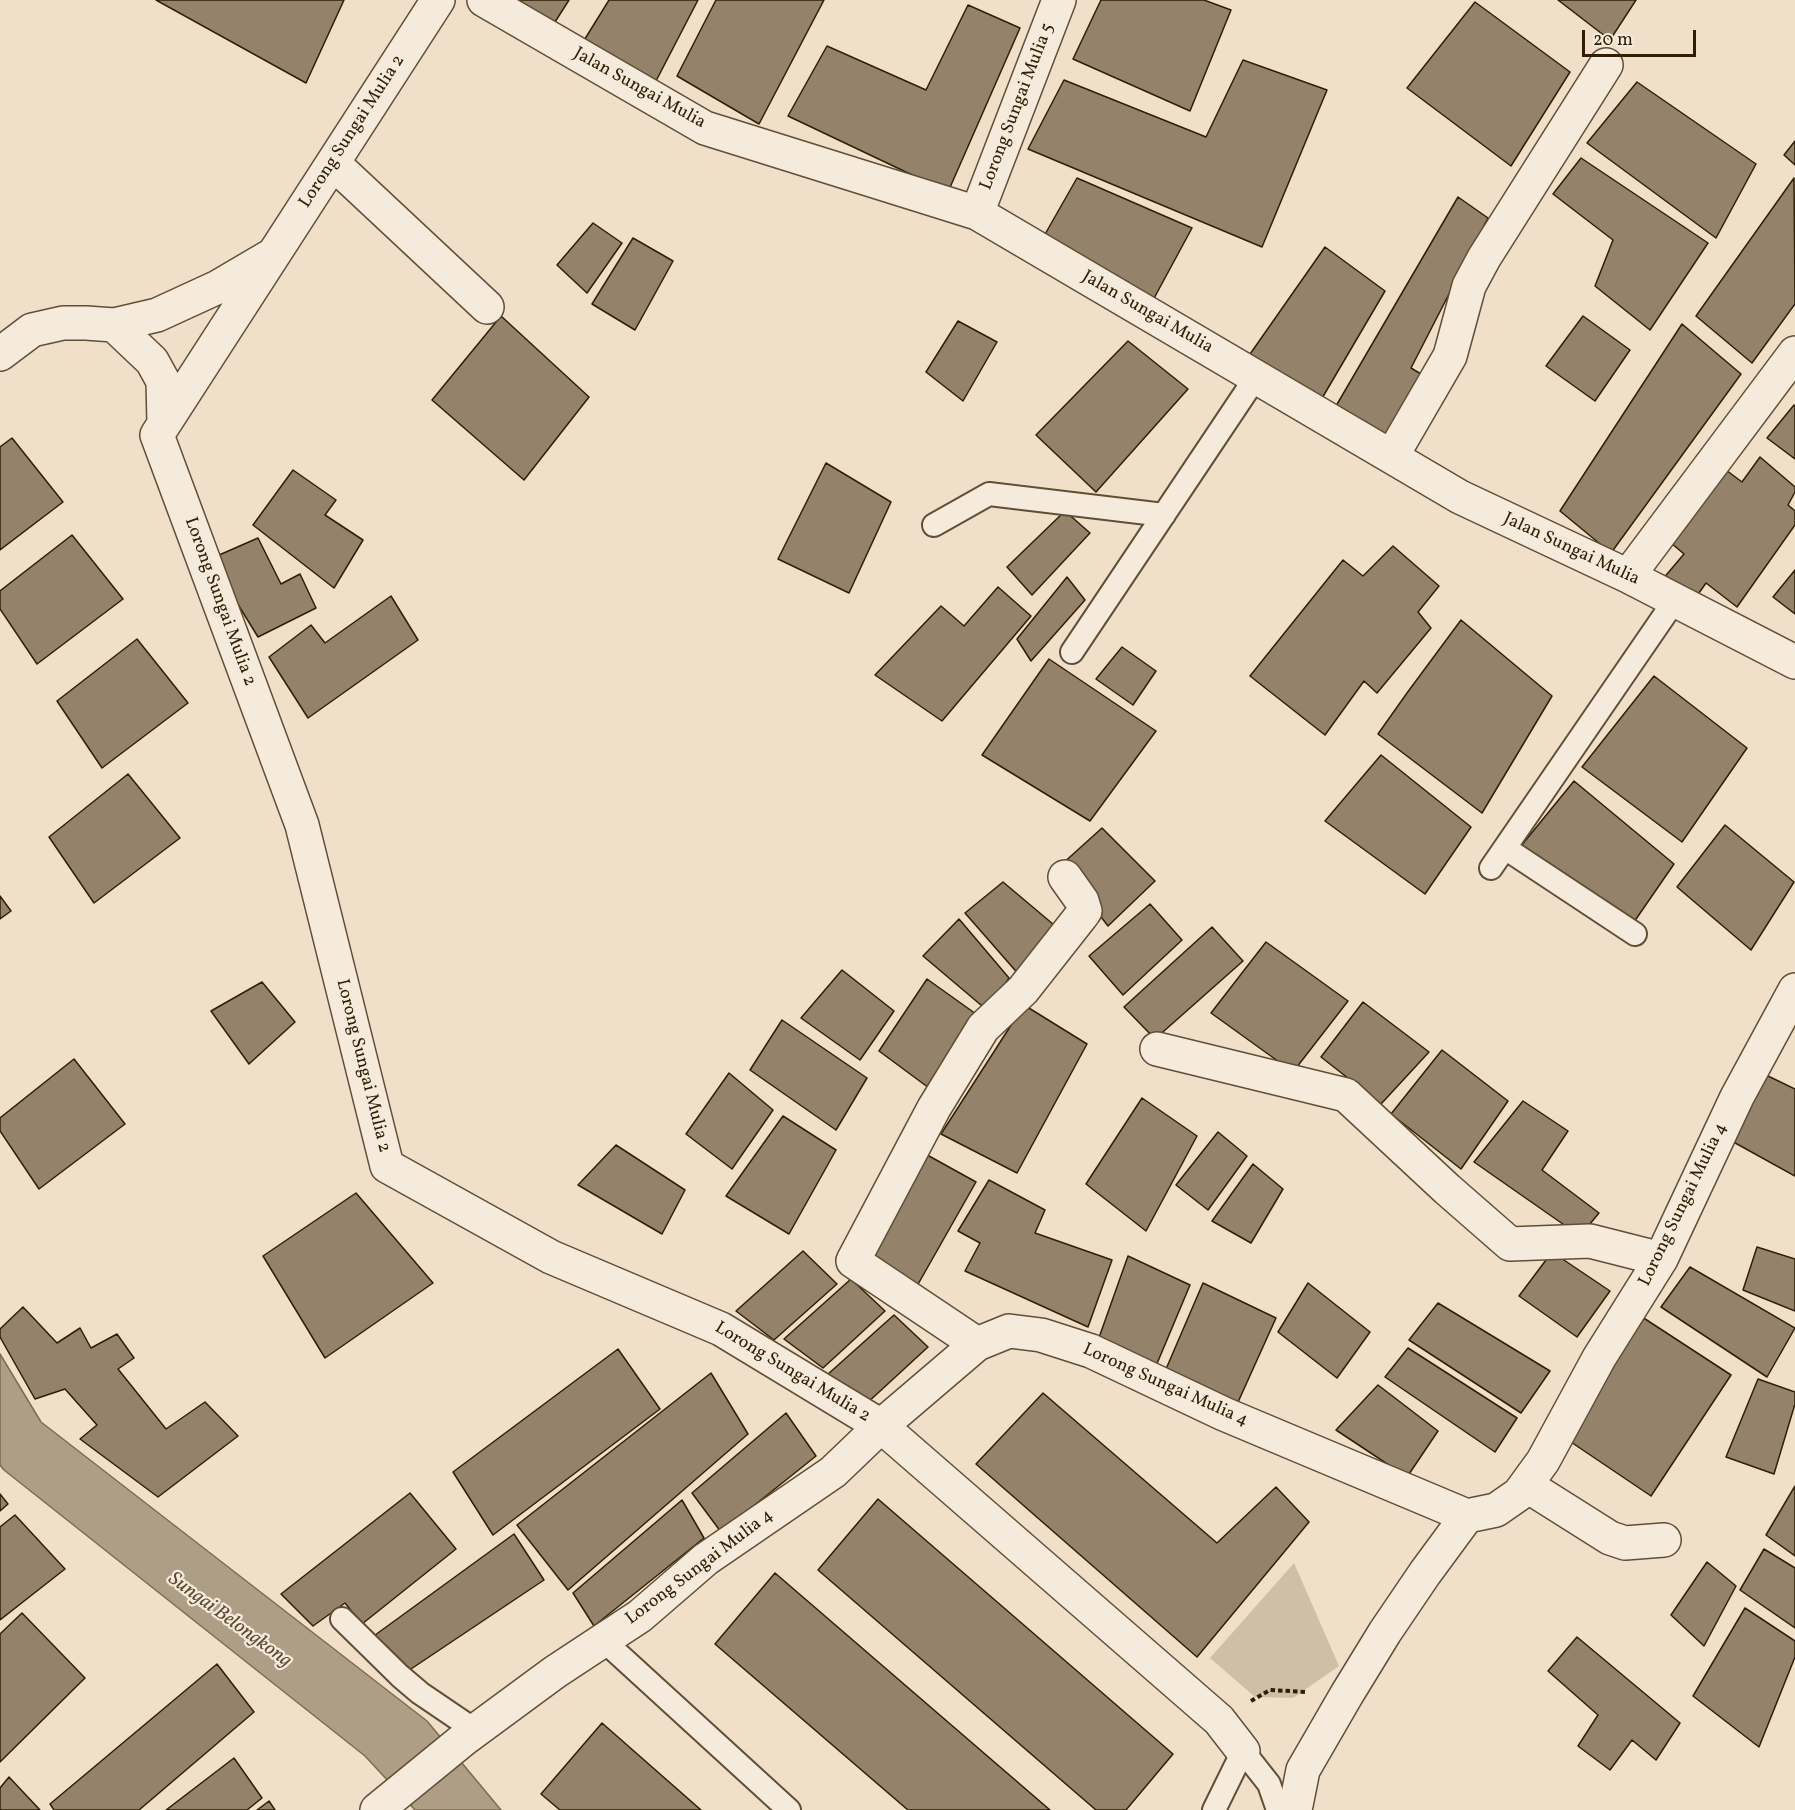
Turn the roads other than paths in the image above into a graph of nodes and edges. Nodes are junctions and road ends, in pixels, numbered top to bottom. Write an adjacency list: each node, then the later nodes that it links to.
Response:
1 (438, 0): 5 (street, Lorong Sungai Mulia 2)
2 (484, 0): 6 (street, Jalan Sungai Mulia)
3 (1059, 0): 6 (street, Lorong Sungai Mulia 5)
4 (1606, 65): 14 (street)
5 (333, 163): 7 (street, Lorong Sungai Mulia 2); 8 (street)
6 (976, 213): 12 (street, Jalan Sungai Mulia)
7 (274, 254): 9 (street); 13 (street, Lorong Sungai Mulia 2)
8 (488, 307)
9 (114, 325): 11 (street); 13 (street)
10 (1795, 353): 17 (street)
11 (0, 354)
12 (1256, 377): 14 (street, Jalan Sungai Mulia); 15 (lane)
13 (164, 423): 29 (street, Lorong Sungai Mulia 2)
14 (1392, 456): 17 (street, Jalan Sungai Mulia)
15 (1164, 515): 16 (lane); 19 (lane)
16 (934, 525)
17 (1628, 576): 18 (street, Jalan Sungai Mulia)
18 (1675, 600): 20 (street, Jalan Sungai Mulia); 21 (lane)
19 (1072, 652)
20 (1795, 662)
21 (1504, 848): 22 (lane); 24 (lane)
22 (1491, 868)
23 (1065, 877): 28 (street)
24 (1635, 934)
25 (1795, 990): 27 (street, Lorong Sungai Mulia 4)
26 (1156, 1049): 27 (street)
27 (1661, 1259): 30 (street, Lorong Sungai Mulia 4)
28 (977, 1344): 29 (street, Lorong Sungai Mulia 4); 31 (street, Lorong Sungai Mulia 4)
29 (881, 1426): 34 (street, Lorong Sungai Mulia 4); 36 (street, Lorong Sungai Mulia 2)
30 (1526, 1485): 31 (street, Lorong Sungai Mulia 4); 32 (street)
31 (1467, 1516): 41 (street)
32 (1664, 1540)
33 (342, 1619): 35 (lane)
34 (603, 1640): 35 (street, Lorong Sungai Mulia 4); 38 (lane)
35 (470, 1735): 37 (street, Lorong Sungai Mulia 4)
36 (1243, 1751): 39 (lane); 40 (lane, Lorong Sungai Mulia 2)
37 (380, 1808)
38 (789, 1810)
39 (1214, 1810)
40 (1278, 1810)
41 (1295, 1810)

